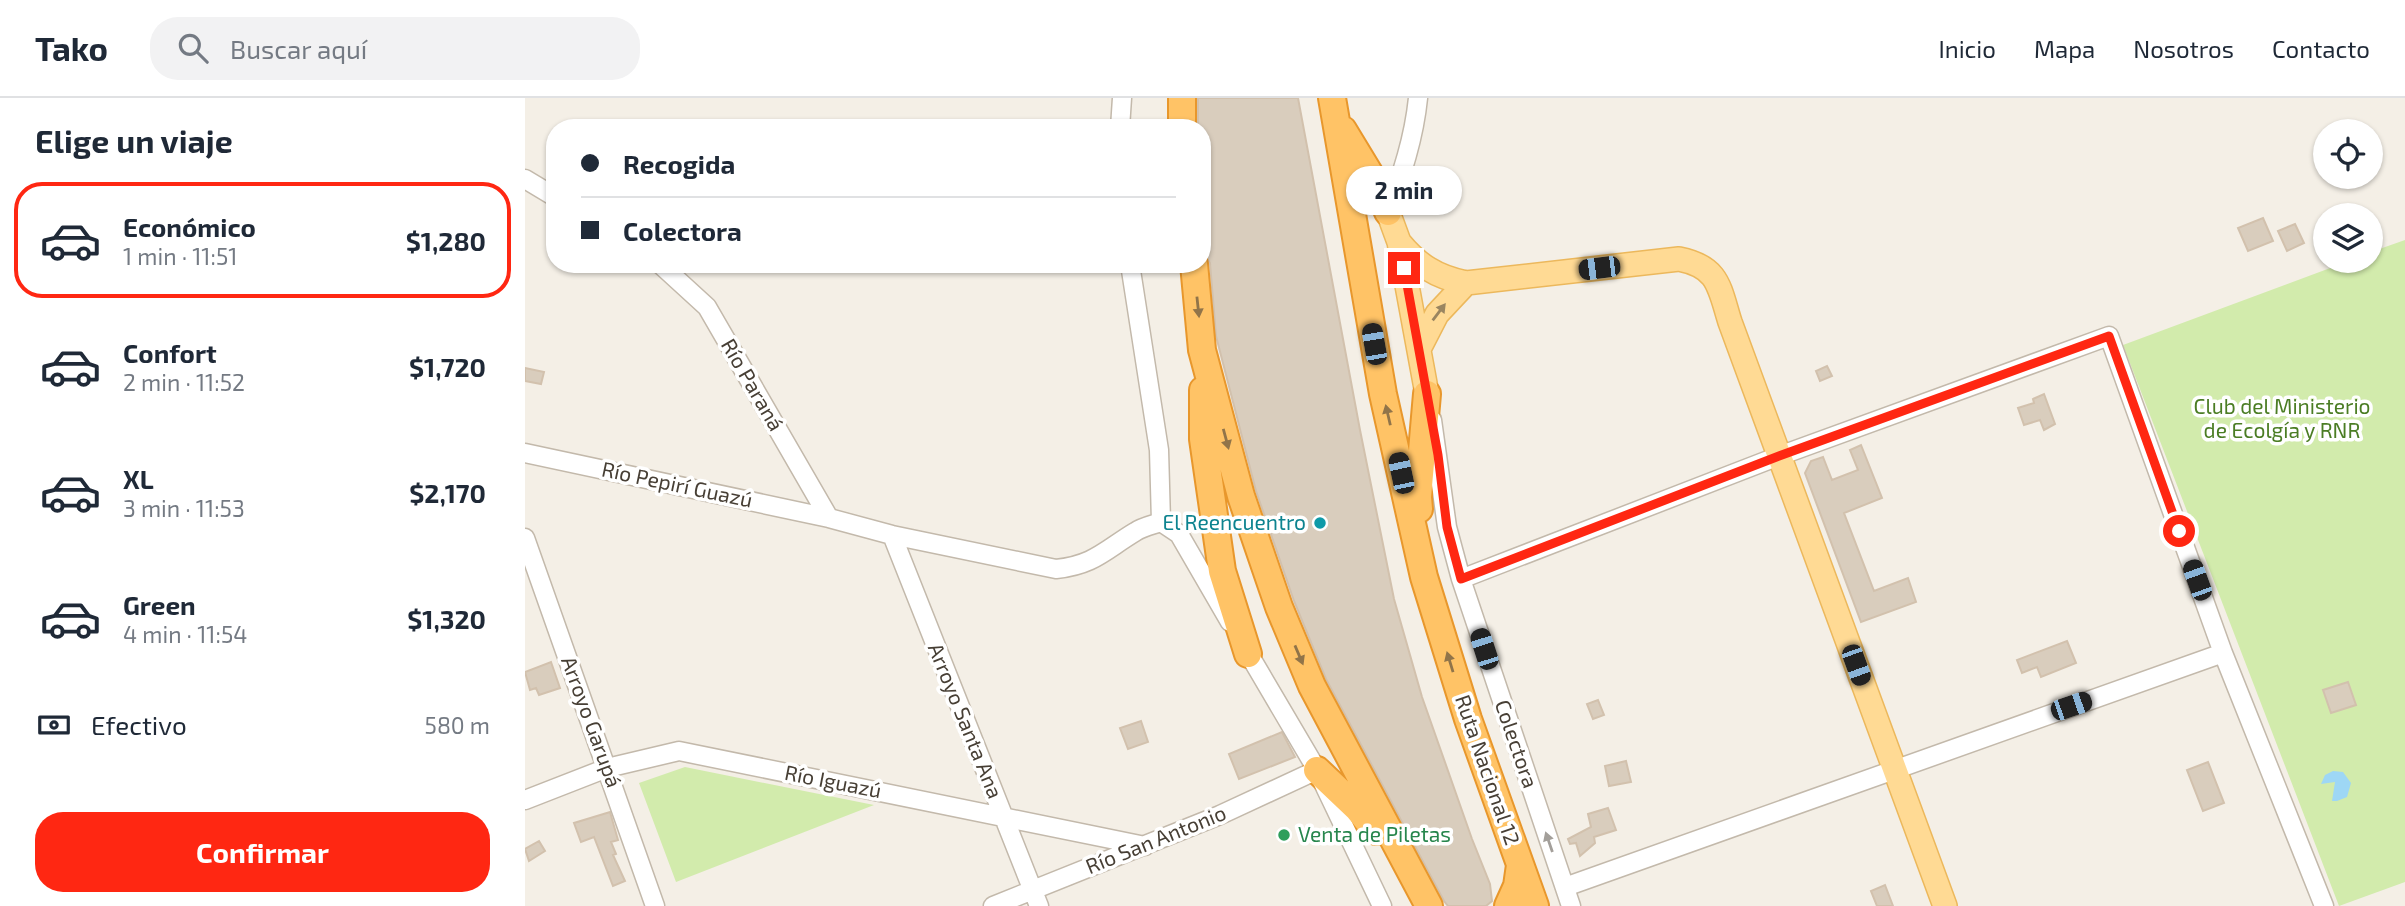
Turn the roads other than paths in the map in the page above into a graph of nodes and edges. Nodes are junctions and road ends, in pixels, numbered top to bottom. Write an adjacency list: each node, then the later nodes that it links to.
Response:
1 (1122, 98): 5 (street)
2 (1182, 98): 6 (highway)
3 (1418, 98): 7 (street)
4 (1334, 109): 8 (highway); 26 (highway, Ruta Nacional 12, one-way to 4)
5 (1121, 119)
6 (1182, 119)
7 (1406, 162): 8 (street); 11 (street)
8 (1364, 163): 11 (highway)
9 (525, 179): 10 (street)
10 (546, 192)
11 (1388, 212): 12 (main road, Colectora)
12 (1399, 242): 16 (main road); 17 (main road, Colectora)
13 (670, 273): 22 (street, Río Paraná)
14 (1131, 273): 23 (street)
15 (1195, 273): 18 (highway, one-way to 18)
16 (1466, 283): 17 (main road, one-way to 16); 21 (main road)
17 (1420, 346): 19 (main road, Colectora)
18 (1202, 350): 28 (highway); 39 (highway, one-way to 39)
19 (1427, 394): 26 (highway); 27 (street, Colectora)
20 (525, 453): 22 (street, Río Pepirí Guazú)
21 (1779, 456): 27 (street); 29 (street); 32 (main road)
22 (829, 518): 24 (street, Río Pepirí Guazú)
23 (1161, 522): 24 (street, Río Pepirí Guazú); 28 (street)
24 (892, 535): 34 (street, Arroyo Santa Ana)
25 (526, 544): 30 (street, Arroyo Garupá)
26 (1424, 578): 36 (highway, Ruta Nacional 12, one-way to 26)
27 (1461, 579): 37 (street, Colectora, one-way to 27)
28 (1248, 653): 31 (street)
29 (2223, 653): 32 (street); 47 (street)
30 (607, 768): 33 (street, Río Iguazú); 34 (street, Río Iguazú); 40 (street, Arroyo Garupá)
31 (1317, 769): 35 (street, Río San Antonio); 39 (highway); 42 (street)
32 (1894, 769): 37 (street); 46 (main road)
33 (525, 800)
34 (1003, 816): 35 (street, Río Iguazú); 38 (street, Arroyo Santa Ana)
35 (1145, 846): 38 (street, Río San Antonio)
36 (1520, 865): 43 (highway); 44 (highway, Ruta Nacional 12)
37 (1565, 887): 45 (street, Colectora)
38 (1036, 898): 41 (street, Río San Antonio)
39 (1425, 898)
40 (655, 906)
41 (993, 906)
42 (1381, 906)
43 (1508, 906)
44 (1535, 906)
45 (1571, 906)
46 (1945, 906)
47 (2324, 906)

